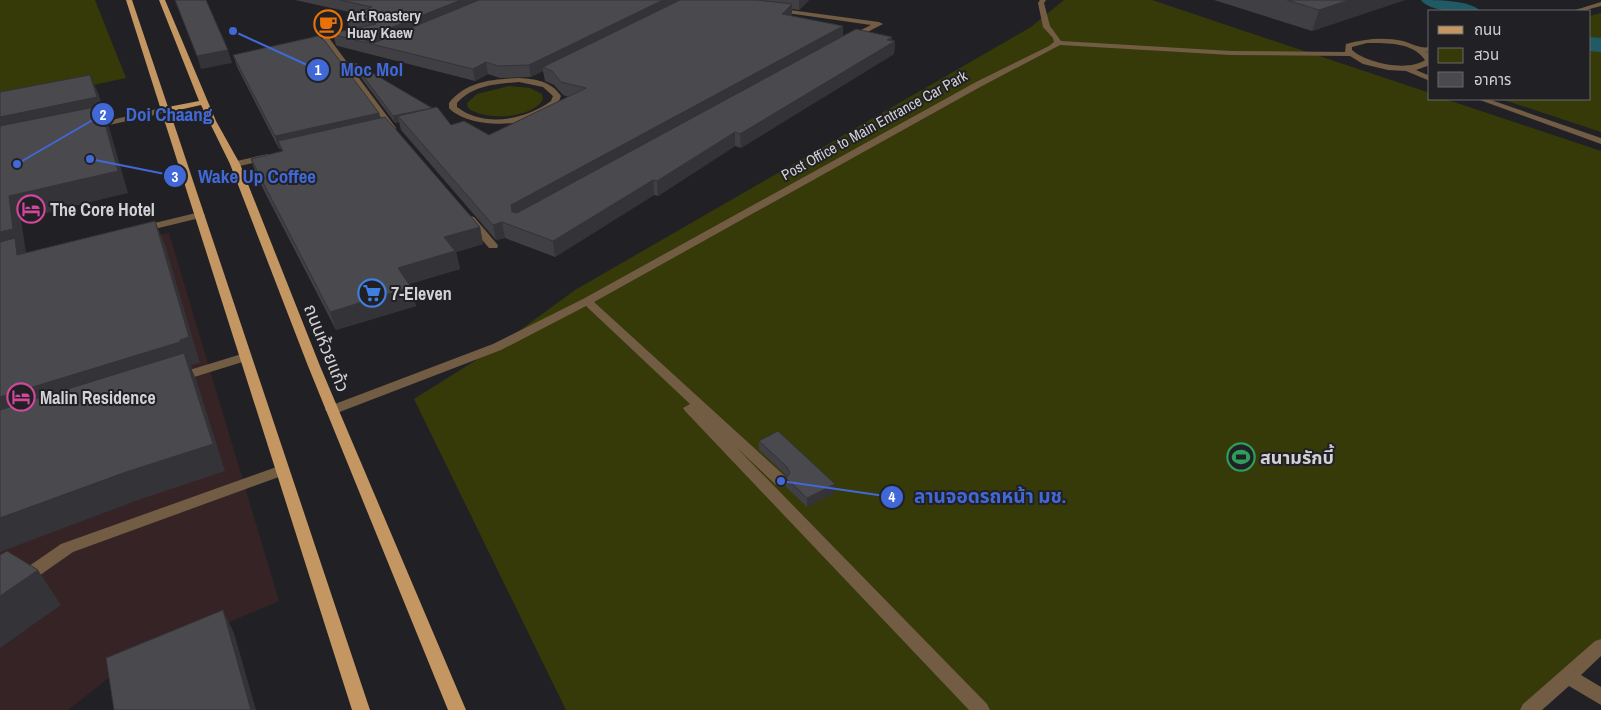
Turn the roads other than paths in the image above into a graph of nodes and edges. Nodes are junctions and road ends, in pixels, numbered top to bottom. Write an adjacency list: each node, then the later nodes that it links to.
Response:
1 (129, 0): 20 (main road)
2 (164, 0): 19 (main road, ถนนห้วยแก้ว)
3 (1043, 0): 10 (street)
4 (1580, 0): 5 (street)
5 (1600, 5): 7 (street)
6 (763, 9): 9 (street)
7 (1579, 10)
8 (326, 40): 21 (street)
9 (844, 43)
10 (1058, 43): 12 (street); 30 (street)
11 (1425, 50): 12 (street)
12 (1351, 54): 14 (street)
13 (1428, 62): 14 (street)
14 (1406, 68): 16 (street)
15 (541, 77): 17 (street)
16 (1428, 78)
17 (533, 81): 17 (street)
18 (1484, 100): 23 (street)
19 (205, 102): 20 (main road); 25 (main road, ถนนห้วยแก้ว)
20 (165, 110): 22 (street); 27 (main road)
21 (405, 125)
22 (78, 128)
23 (1601, 141)
24 (281, 154): 25 (street)
25 (235, 164): 33 (main road, ถนนห้วยแก้ว)
26 (461, 209): 29 (street)
27 (200, 215): 28 (street); 31 (main road)
28 (134, 231)
29 (493, 246)
30 (587, 301): 33 (street); 35 (street); 42 (street)
31 (245, 356): 32 (street); 34 (main road)
32 (162, 383)
33 (332, 410): 41 (main road, ถนนห้วยแก้ว)
34 (282, 470): 36 (street); 40 (main road)
35 (781, 481)
36 (0, 594)
37 (1601, 646): 38 (street)
38 (1567, 675): 39 (street); 43 (street)
39 (1601, 697)
40 (362, 710)
41 (456, 710)
42 (981, 710)
43 (1530, 710)

